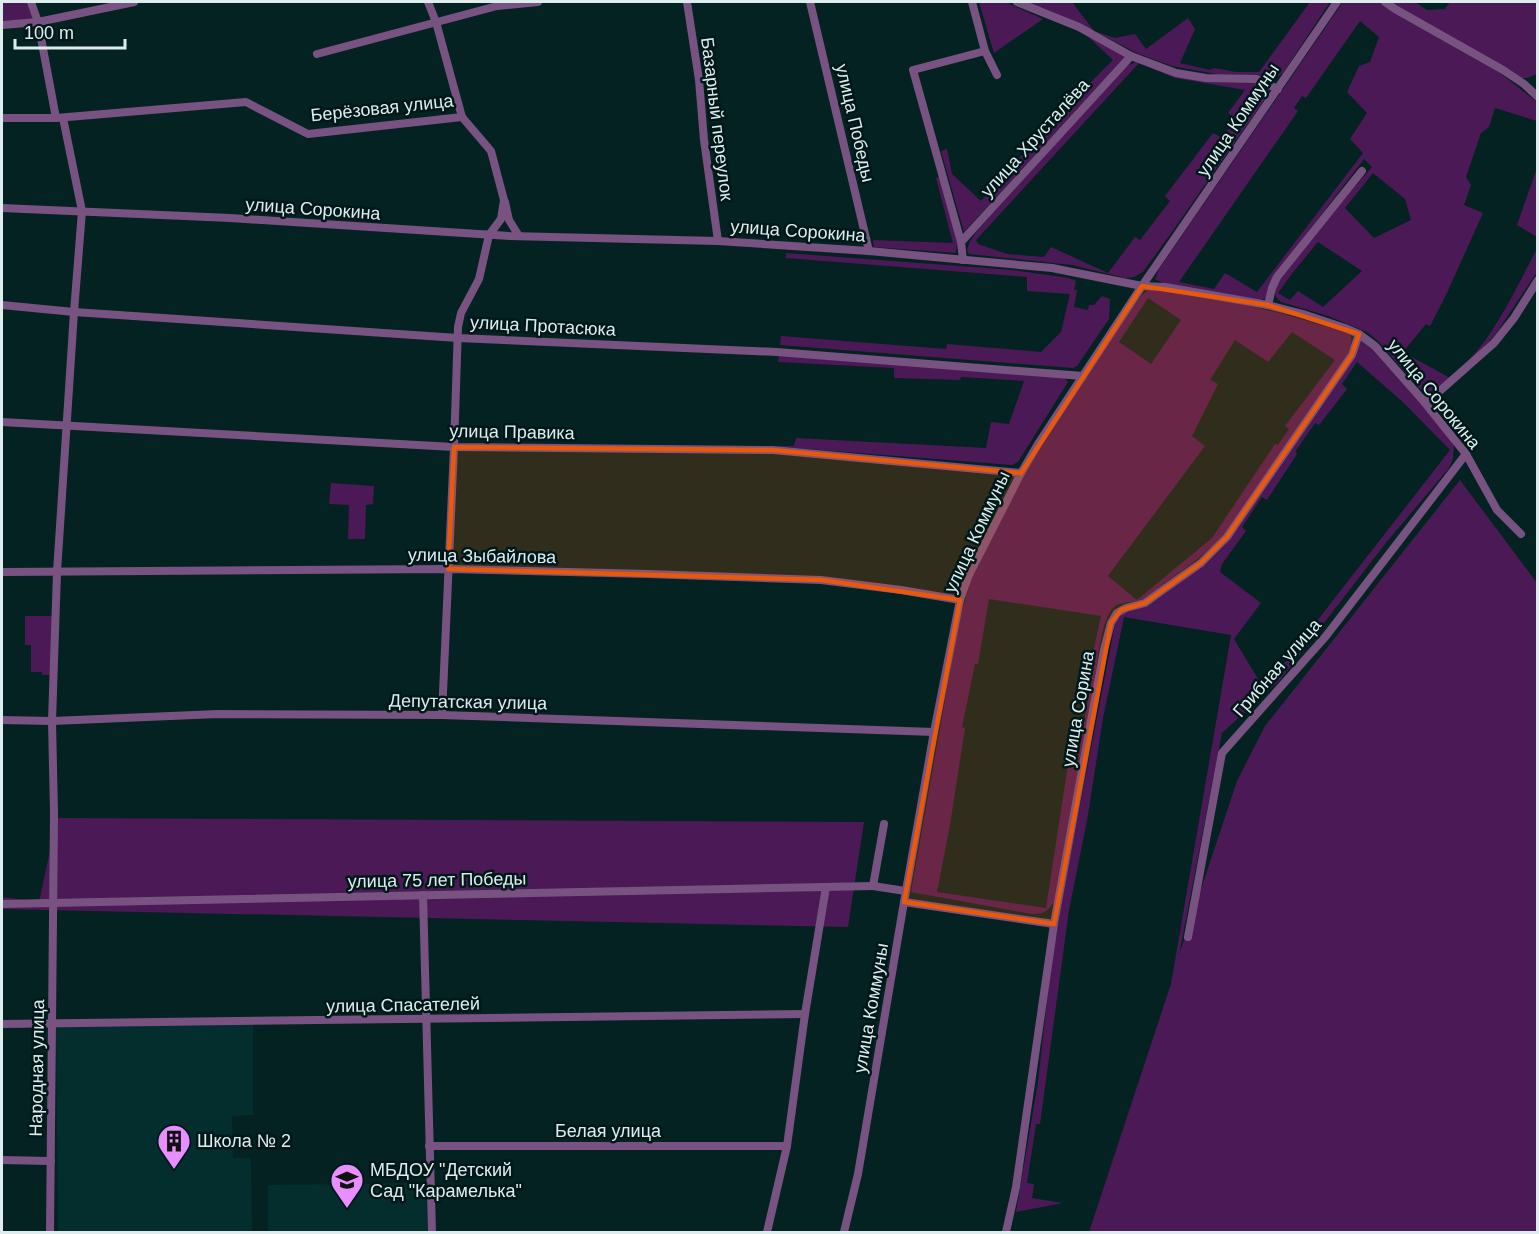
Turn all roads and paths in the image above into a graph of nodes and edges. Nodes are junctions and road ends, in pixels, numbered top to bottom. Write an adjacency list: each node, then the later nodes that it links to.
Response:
1 (31, 2): 11 (street, Народная улица)
2 (134, 2): 11 (street)
3 (428, 2): 12 (street, Берёзовая улица)
4 (538, 2): 12 (street)
5 (687, 2): 29 (street, Базарный переулок)
6 (810, 2): 31 (street, улица Победы)
7 (972, 2): 14 (street)
8 (1017, 2): 16 (street)
9 (1337, 2): 18 (street, улица Коммуны)
10 (1385, 2): 19 (street)
11 (38, 22): 13 (street); 22 (street, Народная улица)
12 (436, 22): 15 (street); 20 (street, Берёзовая улица)
13 (2, 25)
14 (986, 51): 17 (street); 30 (street)
15 (317, 54)
16 (1131, 56): 18 (street); 30 (street, улица Хрусталёва)
17 (997, 75)
18 (1278, 89): 34 (street, улица Коммуны)
19 (1538, 97)
20 (462, 117): 22 (street, Берёзовая улица); 24 (street)
21 (2, 118): 22 (street, Берёзовая улица)
22 (60, 118): 26 (street, Народная улица)
23 (1362, 171): 35 (street)
24 (504, 200): 27 (street); 28 (street)
25 (2, 208): 26 (street, улица Сорокина)
26 (82, 212): 27 (street, улица Сорокина); 37 (street, Народная улица)
27 (489, 235): 28 (street, улица Сорокина); 39 (street)
28 (519, 236): 29 (street, улица Сорокина)
29 (718, 241): 31 (street, улица Сорокина)
30 (961, 242): 32 (street)
31 (870, 251): 32 (street, улица Сорокина)
32 (963, 260): 34 (street, улица Сорокина)
33 (1538, 280): 41 (street)
34 (1142, 285): 35 (street, улица Сорокина); 40 (street, улица Коммуны)
35 (1268, 304): 38 (street, улица Сорокина)
36 (2, 305): 37 (street, улица Протасюка)
37 (74, 312): 39 (street, улица Протасюка); 43 (street, Народная улица)
38 (1359, 334): 41 (street, улица Сорокина); 64 (street, улица Сорина)
39 (458, 338): 40 (street, улица Протасюка); 44 (street)
40 (1083, 376): 46 (street, улица Коммуны)
41 (1421, 398): 45 (street, улица Сорокина)
42 (2, 422): 43 (street, улица Правика)
43 (68, 425): 44 (street, улица Правика); 50 (street, Народная улица)
44 (454, 447): 46 (street, улица Правика); 48 (street)
45 (1466, 454): 47 (street, улица Сорокина); 65 (street, Грибная улица)
46 (1021, 473): 51 (street, улица Коммуны)
47 (1521, 534)
48 (448, 569): 50 (street, улица Зыбайлова); 51 (street, улица Зыбайлова); 52 (street)
49 (2, 572): 50 (street, улица Зыбайлова)
50 (57, 572): 54 (street, Народная улица)
51 (960, 600): 55 (street, улица Коммуны)
52 (442, 715): 54 (street, Депутатская улица); 55 (street, Депутатская улица)
53 (2, 720): 54 (street, Депутатская улица)
54 (52, 721): 62 (street, Народная улица)
55 (934, 732): 59 (street, улица Коммуны)
56 (884, 824): 57 (street)
57 (873, 886): 58 (street, улица 75 лет Победы); 59 (street, улица 75 лет Победы)
58 (826, 887): 60 (street, улица 75 лет Победы); 66 (street)
59 (905, 891): 61 (street, улица Коммуны)
60 (423, 896): 62 (street, улица 75 лет Победы); 67 (street)
61 (904, 902): 64 (street); 77 (street, улица Коммуны)
62 (53, 903): 63 (street, улица 75 лет Победы); 68 (street, Народная улица)
63 (2, 904)
64 (1054, 924): 78 (street, улица Сорина)
65 (1188, 937)
66 (805, 1014): 67 (street, улица Спасателей); 71 (street)
67 (425, 1020): 68 (street, улица Спасателей); 70 (street)
68 (52, 1023): 69 (street, улица Спасателей); 73 (street, Народная улица)
69 (2, 1024)
70 (429, 1146): 71 (street, Белая улица); 75 (street)
71 (788, 1146): 76 (street)
72 (2, 1161): 73 (street)
73 (51, 1161): 74 (street, Народная улица)
74 (50, 1233)
75 (432, 1233)
76 (767, 1233)
77 (844, 1233)
78 (1006, 1233)

